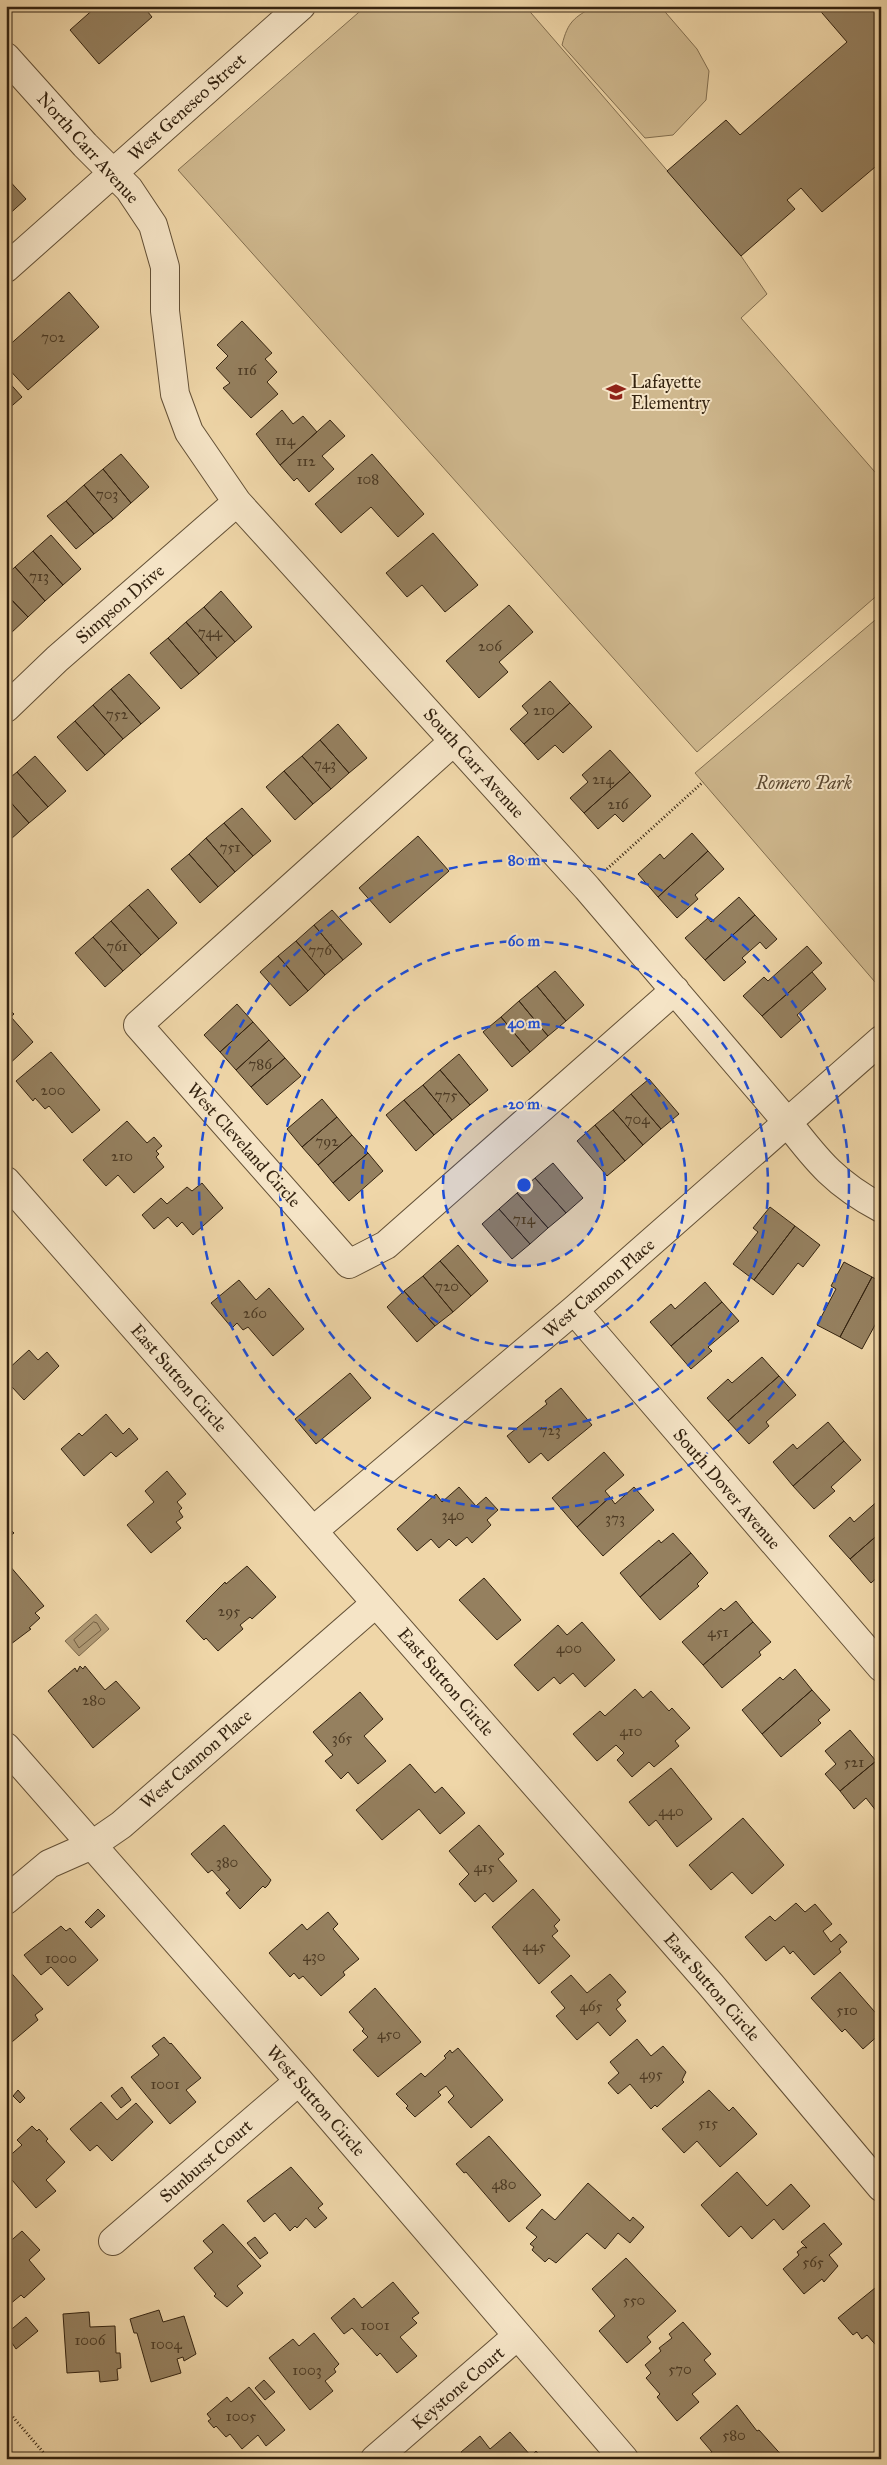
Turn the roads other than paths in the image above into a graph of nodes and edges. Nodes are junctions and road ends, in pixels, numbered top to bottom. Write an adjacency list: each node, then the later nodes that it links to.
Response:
1 (301, 6): 3 (street, West Geneseo Street)
2 (6, 57): 3 (street, North Carr Avenue)
3 (113, 174): 4 (street, West Geneseo Street); 5 (street, North Carr Avenue)
4 (6, 268)
5 (175, 394): 6 (street, South Carr Avenue)
6 (237, 502): 7 (street, Simpson Drive); 8 (street, South Carr Avenue)
7 (6, 708)
8 (454, 741): 9 (street, South Carr Avenue); 9 (street, West Cleveland Circle)
9 (675, 990): 11 (street, South Carr Avenue)
10 (881, 1040): 11 (street, West Cannon Place)
11 (788, 1123): 13 (street, South Carr Avenue); 14 (street, West Cannon Place)
12 (6, 1181): 15 (street, East Sutton Circle)
13 (881, 1208)
14 (574, 1310): 15 (street, West Cannon Place); 17 (street, South Dover Avenue)
15 (313, 1531): 16 (street, East Sutton Circle)
16 (376, 1604): 19 (street, West Cannon Place); 22 (street, East Sutton Circle)
17 (881, 1667)
18 (6, 1747): 19 (street, West Sutton Circle)
19 (92, 1845): 20 (street, West Cannon Place); 21 (street, West Sutton Circle)
20 (6, 1900)
21 (299, 2081): 23 (street, Sunburst Court); 24 (street, West Sutton Circle)
22 (881, 2188)
23 (113, 2241)
24 (517, 2336): 25 (street, Keystone Court); 26 (street, West Sutton Circle)
25 (375, 2459)
26 (624, 2459)

